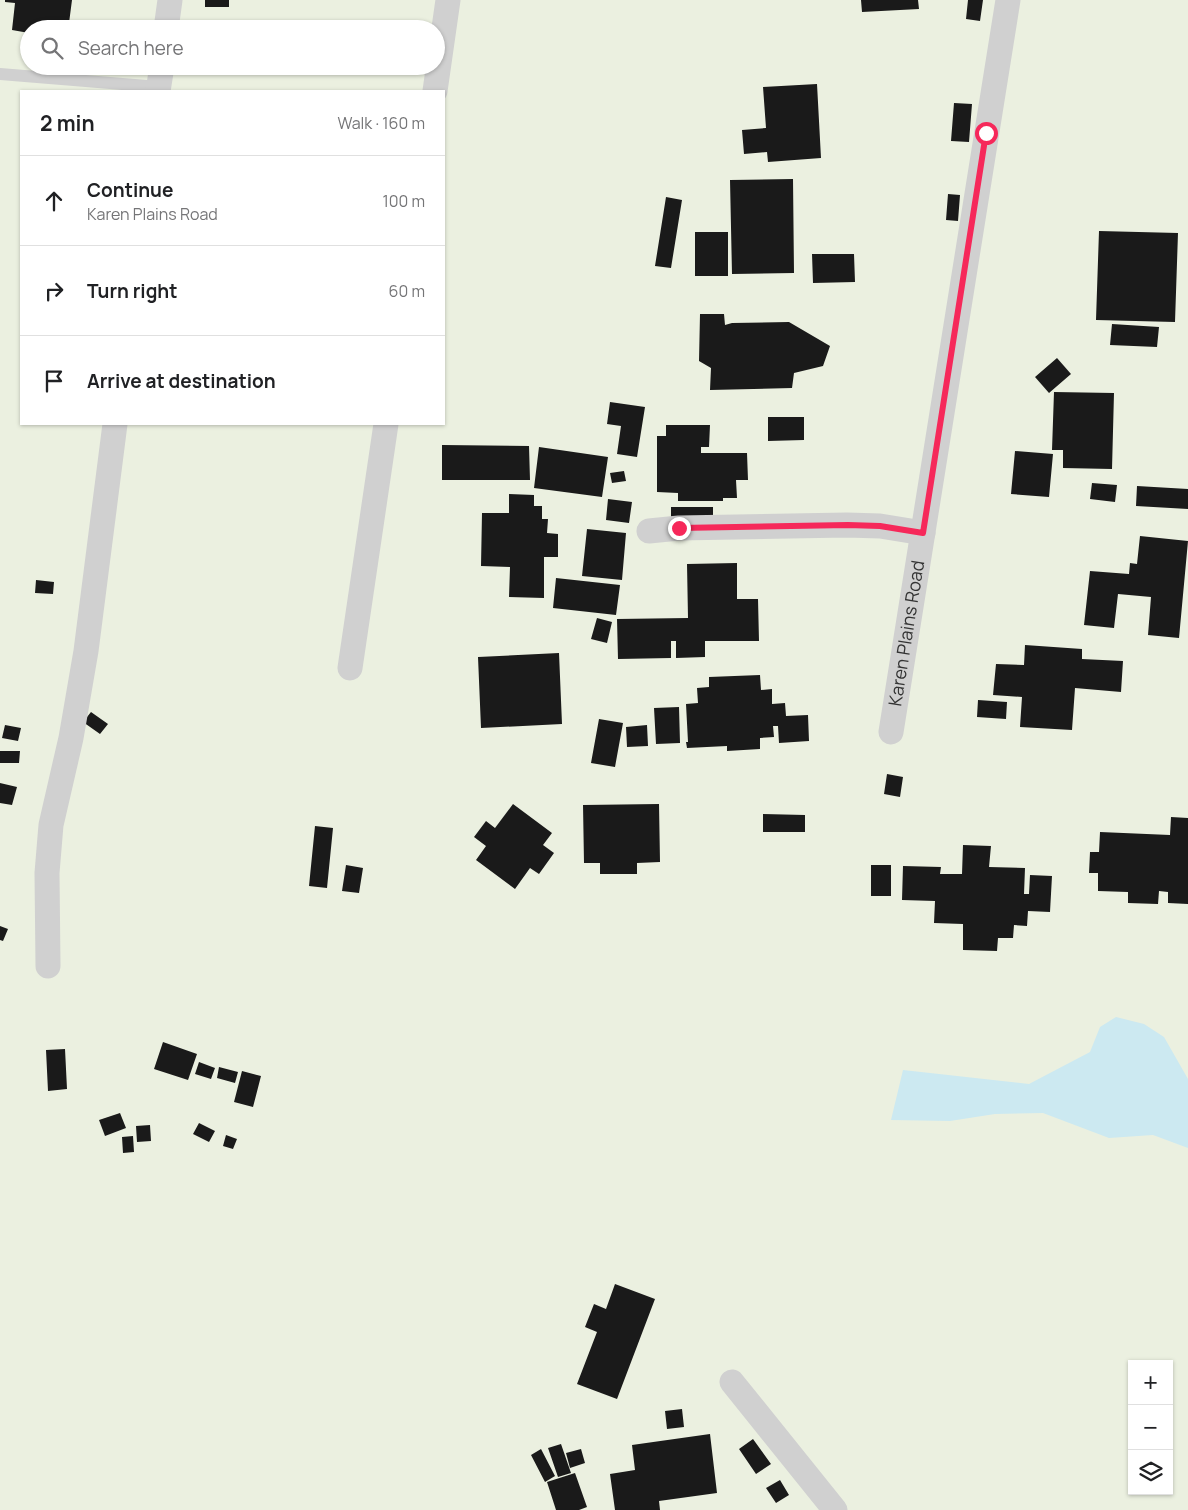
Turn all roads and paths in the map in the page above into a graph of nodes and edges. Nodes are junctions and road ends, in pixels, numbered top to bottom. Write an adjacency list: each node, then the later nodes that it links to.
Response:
1 (170, 0): 4 (street)
2 (448, 0): 5 (street)
3 (1008, 0): 15 (street, Karen Plains Road)
4 (167, 20)
5 (445, 21)
6 (0, 74): 7 (lane)
7 (20, 75)
8 (23, 75): 10 (lane)
9 (437, 75): 11 (street)
10 (160, 81)
11 (435, 90)
12 (115, 425): 18 (street)
13 (386, 425): 16 (street)
14 (649, 531): 15 (street)
15 (923, 533): 17 (street, Karen Plains Road)
16 (350, 668)
17 (891, 732)
18 (48, 966)
19 (732, 1382): 20 (street)
20 (835, 1510)

